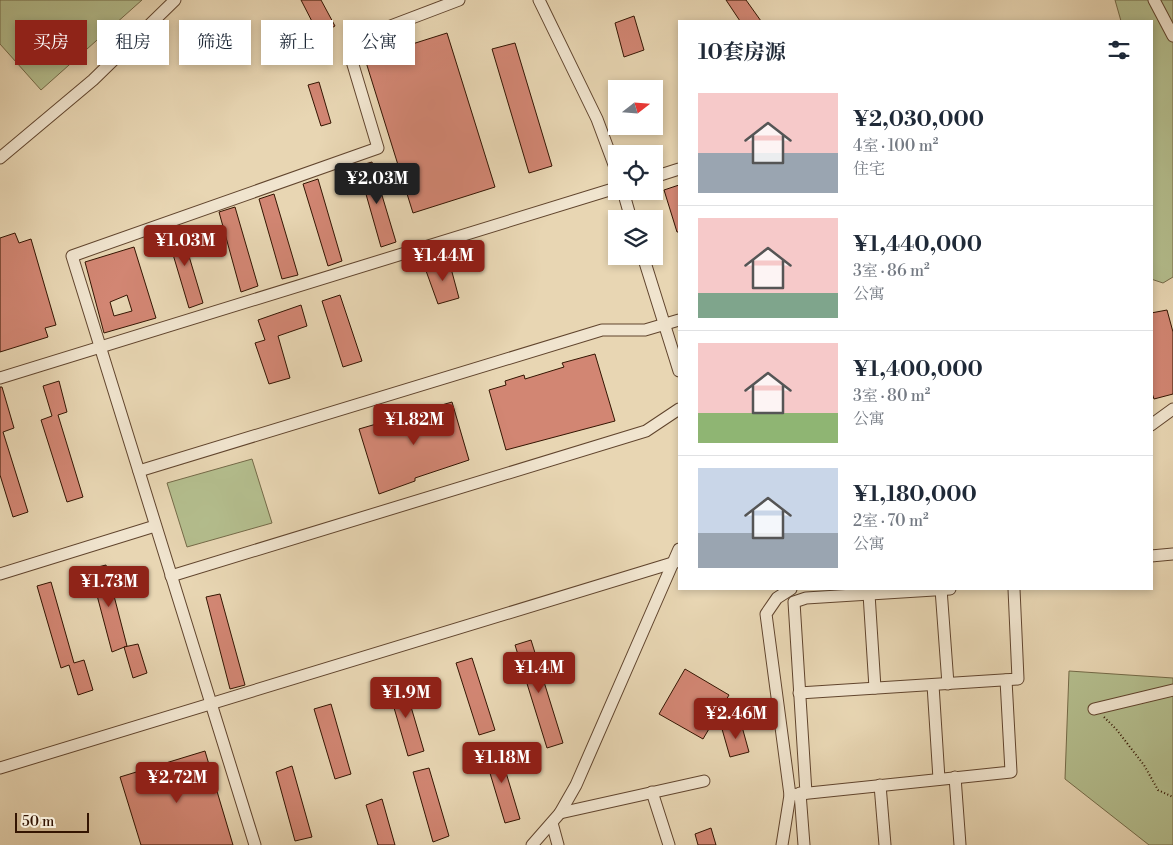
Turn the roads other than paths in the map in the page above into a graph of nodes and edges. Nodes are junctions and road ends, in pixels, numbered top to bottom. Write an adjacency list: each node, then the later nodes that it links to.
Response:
1 (175, 0): 7 (street)
2 (459, 0): 14 (street)
3 (539, 0): 6 (street)
4 (1154, 0): 5 (street)
5 (1173, 36)
6 (608, 149)
7 (0, 158)
8 (678, 169): 9 (street)
9 (663, 174)
10 (608, 190): 14 (street)
11 (646, 265): 13 (street)
12 (678, 320): 13 (street)
13 (665, 324): 15 (street); 20 (street)
14 (99, 347): 16 (street); 20 (street)
15 (678, 368)
16 (0, 378)
17 (678, 410): 26 (street)
18 (1173, 410): 19 (street)
19 (1153, 424)
20 (139, 471): 21 (street)
21 (155, 526): 25 (street); 26 (street)
22 (1173, 554): 23 (street)
23 (1153, 556)
24 (676, 562): 38 (street); 47 (street)
25 (0, 574)
26 (172, 576): 38 (street)
27 (789, 590): 46 (street)
28 (927, 590): 31 (street)
29 (941, 590): 33 (street)
30 (1014, 590): 32 (street)
31 (869, 594): 35 (street); 37 (street)
32 (1006, 680): 33 (street); 41 (street)
33 (948, 684): 34 (street)
34 (933, 685): 35 (street); 42 (street)
35 (875, 688): 37 (street)
36 (1173, 690): 39 (street)
37 (800, 693): 46 (street)
38 (211, 703): 40 (street); 49 (street)
39 (1094, 709)
40 (0, 768)
41 (955, 777): 42 (street); 56 (street)
42 (939, 779): 44 (street)
43 (704, 781): 45 (street)
44 (880, 785): 46 (street); 55 (street)
45 (652, 792): 47 (street); 52 (street)
46 (798, 794): 53 (street); 54 (street)
47 (560, 813): 48 (street)
48 (552, 823): 50 (street); 51 (street)
49 (255, 845)
50 (532, 845)
51 (558, 845)
52 (669, 845)
53 (782, 845)
54 (804, 845)
55 (885, 845)
56 (960, 845)

